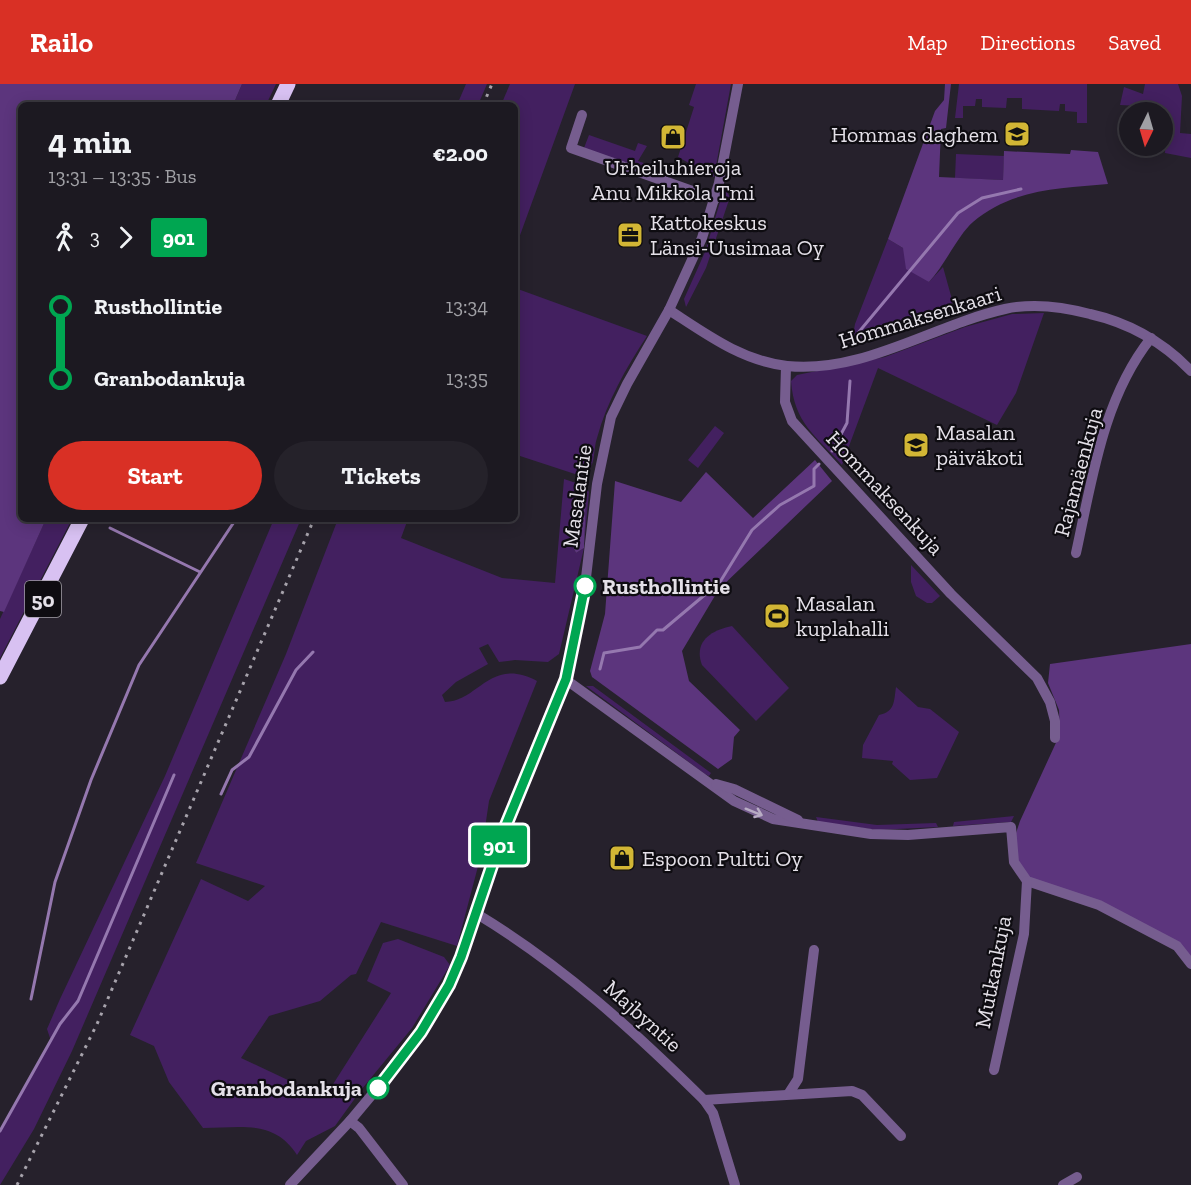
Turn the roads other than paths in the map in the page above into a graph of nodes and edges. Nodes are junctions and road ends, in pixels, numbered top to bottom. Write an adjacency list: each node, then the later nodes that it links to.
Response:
1 (288, 84): 3 (highway)
2 (738, 84): 5 (street, Masalantie)
3 (279, 102)
4 (582, 115): 5 (street)
5 (715, 199): 6 (street, Masalantie)
6 (669, 310): 8 (street); 13 (street, Masalantie)
7 (1151, 338): 8 (street, Hommaksenkaari); 9 (street, Hommaksenkaari); 11 (street, Rajamäenkuja)
8 (786, 366): 14 (street, Hommaksenkuja)
9 (1191, 371)
10 (80, 522): 12 (highway, 50)
11 (1076, 553)
12 (0, 677)
13 (566, 679): 15 (street); 16 (street, Masalantie)
14 (1055, 738)
15 (1027, 881): 18 (street); 19 (street, Mutkankuja)
16 (477, 914): 21 (street, Majbyntie); 22 (street, Masalantie)
17 (814, 950): 20 (street)
18 (1191, 964)
19 (994, 1070)
20 (789, 1093): 21 (street); 23 (street)
21 (704, 1100): 27 (street, Majbyntie)
22 (350, 1121): 25 (street, Masalantie); 26 (street)
23 (901, 1136)
24 (1077, 1177): 28 (street)
25 (290, 1185)
26 (402, 1185)
27 (735, 1185)
28 (1063, 1185)

